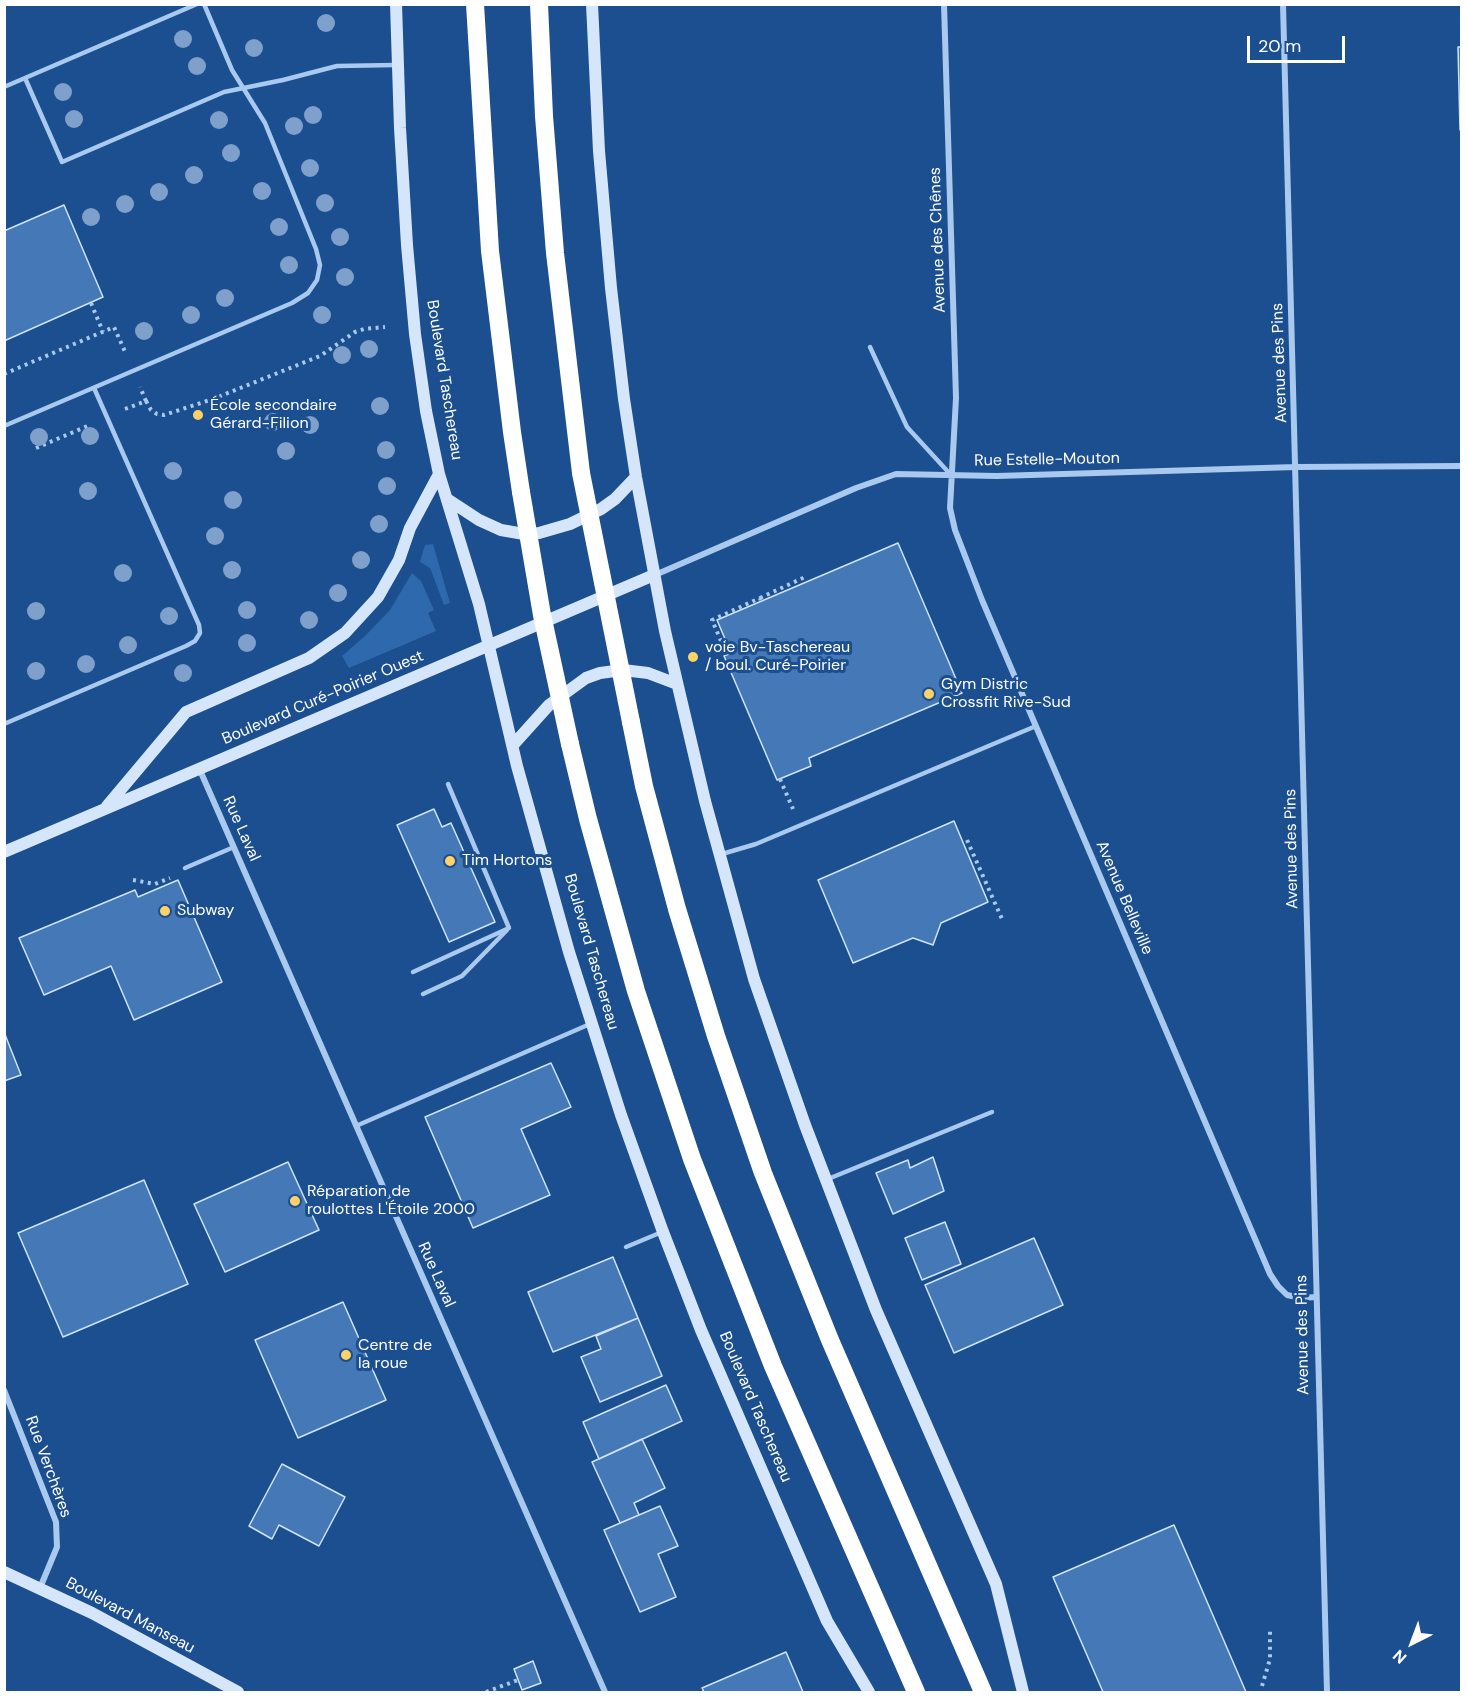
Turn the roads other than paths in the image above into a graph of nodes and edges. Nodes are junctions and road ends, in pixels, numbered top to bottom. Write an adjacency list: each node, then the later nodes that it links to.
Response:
1 (197, 4): 10 (lane)
2 (204, 4): 12 (lane)
3 (396, 4): 9 (main road, Boulevard Taschereau)
4 (475, 4): 51 (highway, Boulevard Taschereau, bridge)
5 (539, 4): 52 (highway, bridge)
6 (592, 4): 20 (main road)
7 (945, 4): 19 (street, Avenue des Chênes)
8 (1283, 4): 17 (street, Avenue des Pins)
9 (397, 65): 12 (lane); 18 (main road, Boulevard Taschereau)
10 (26, 78): 11 (lane); 12 (lane)
11 (4, 87)
12 (243, 88): 14 (lane)
13 (870, 347): 19 (lane)
14 (94, 388): 15 (lane); 25 (lane)
15 (4, 426)
16 (1461, 466): 17 (street, Rue Estelle-Mouton)
17 (1296, 467): 19 (street, Rue Estelle-Mouton); 44 (street, Avenue des Pins)
18 (439, 474): 21 (main road, Boulevard Taschereau); 30 (main road)
19 (951, 475): 22 (street, Rue Estelle-Mouton); 26 (street, Avenue Belleville)
20 (636, 477): 21 (main road); 22 (main road)
21 (447, 499): 23 (main road, Boulevard Taschereau)
22 (654, 575): 23 (main road, Boulevard Curé-Poirier Ouest); 24 (main road)
23 (488, 646): 27 (main road, Boulevard Taschereau); 28 (main road, Boulevard Curé-Poirier Ouest)
24 (677, 684): 27 (main road); 33 (main road)
25 (4, 724)
26 (1036, 726): 33 (lane); 44 (street, Avenue Belleville)
27 (513, 745): 38 (main road, Boulevard Taschereau)
28 (199, 768): 30 (main road, Boulevard Curé-Poirier Ouest); 31 (street, Rue Laval)
29 (448, 784): 35 (lane)
30 (104, 809): 32 (main road, Boulevard Curé-Poirier Ouest)
31 (234, 847): 34 (lane); 40 (street, Rue Laval)
32 (4, 852)
33 (719, 855): 41 (main road)
34 (185, 868)
35 (509, 928): 36 (lane); 37 (lane)
36 (413, 972)
37 (423, 994)
38 (591, 1024): 40 (lane); 42 (main road, Boulevard Taschereau)
39 (992, 1112): 41 (lane)
40 (356, 1126): 49 (street, Rue Laval)
41 (825, 1180): 53 (main road)
42 (663, 1232): 43 (lane); 50 (main road, Boulevard Taschereau)
43 (626, 1247)
44 (1316, 1297): 54 (street, Avenue des Pins)
45 (4, 1390): 47 (street, Rue Verchères)
46 (4, 1572): 47 (main road, Boulevard Manseau)
47 (40, 1588): 48 (main road, Boulevard Manseau)
48 (238, 1692)
49 (605, 1692)
50 (869, 1692)
51 (916, 1692)
52 (983, 1692)
53 (1023, 1692)
54 (1327, 1692)

